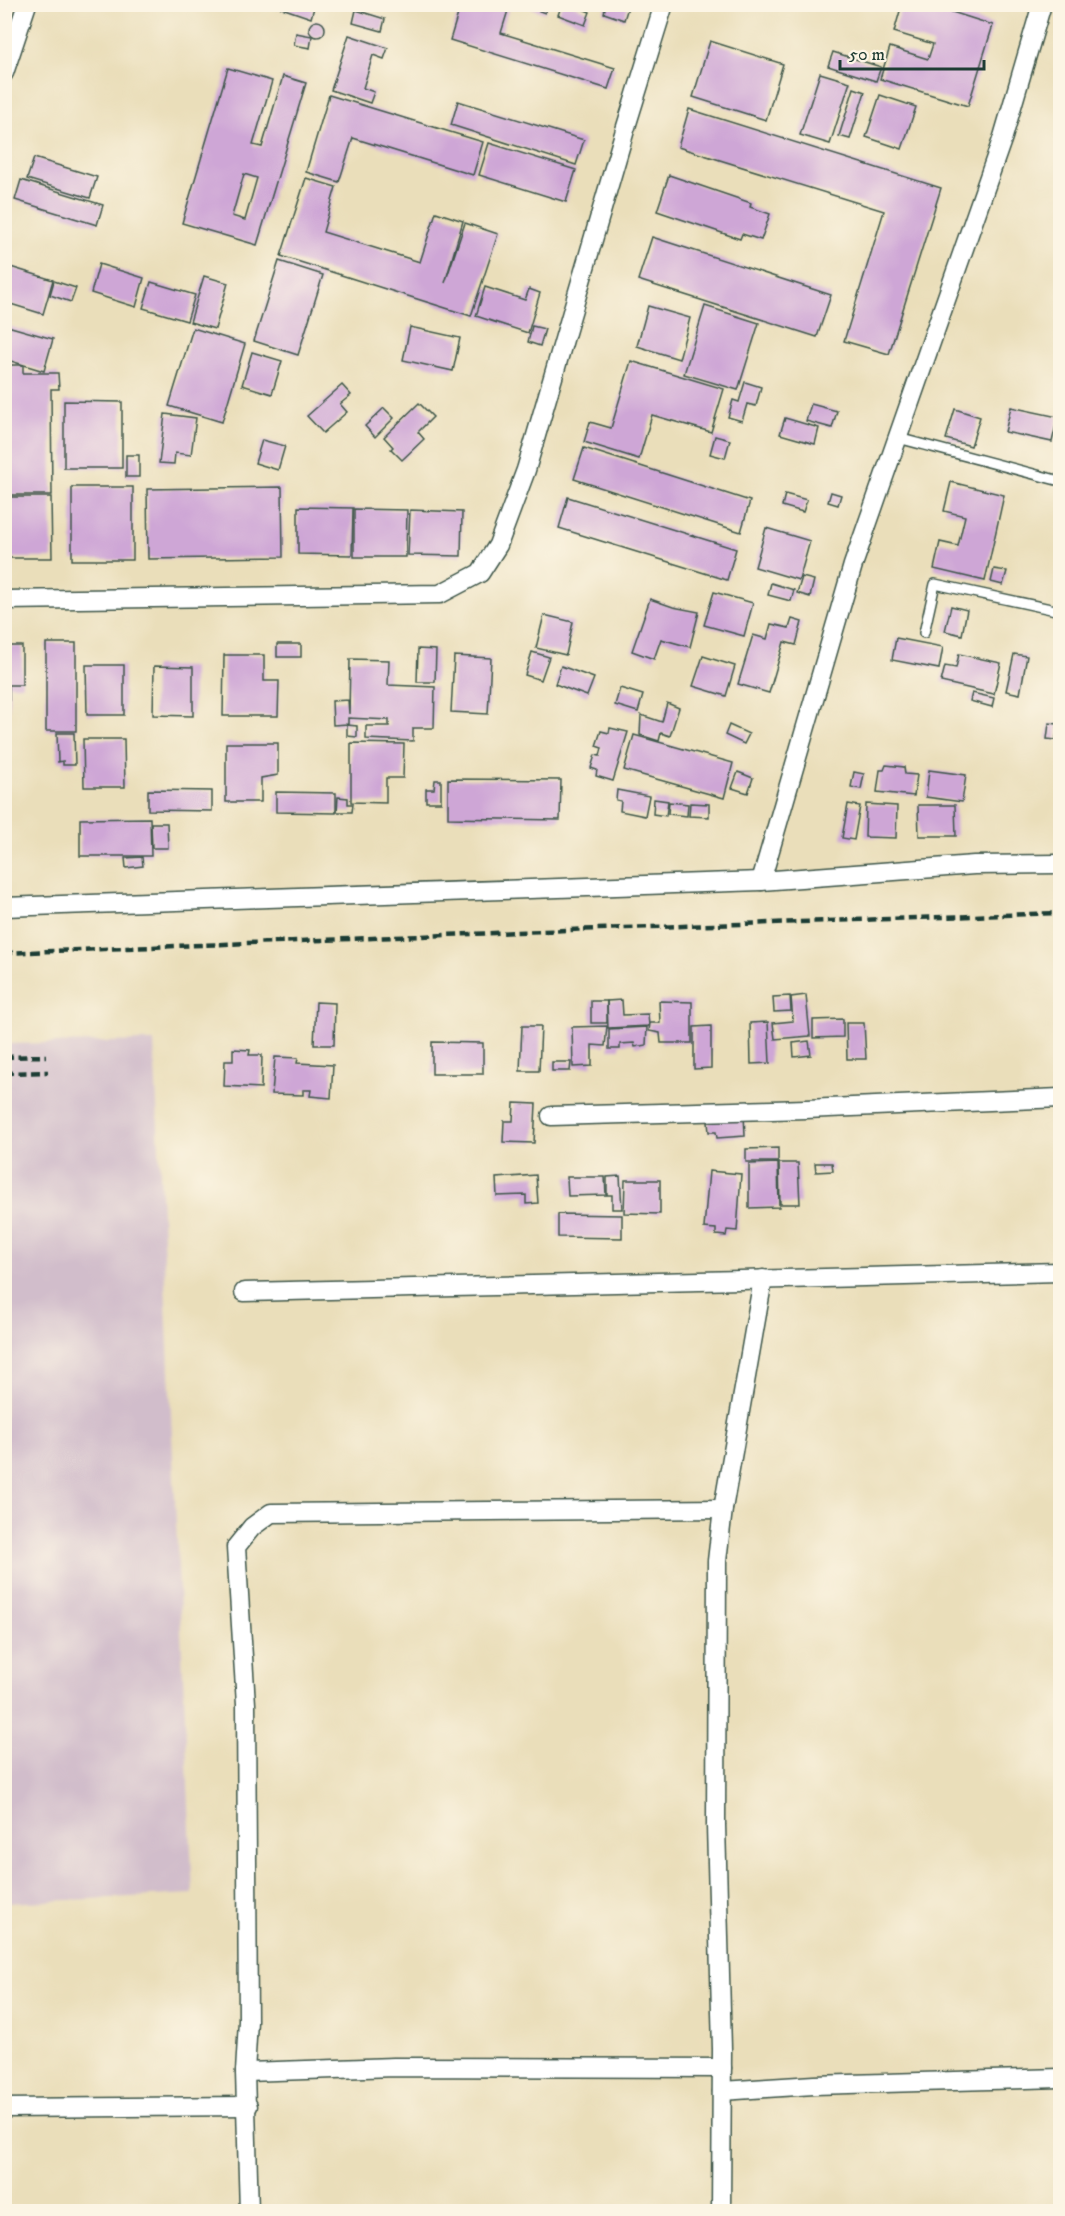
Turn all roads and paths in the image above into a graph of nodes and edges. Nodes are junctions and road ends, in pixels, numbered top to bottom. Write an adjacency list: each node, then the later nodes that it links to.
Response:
1 (27, 4): 4 (street)
2 (664, 4): 7 (street)
3 (1042, 4): 5 (street)
4 (4, 73)
5 (897, 438): 6 (lane); 11 (street)
6 (1060, 481)
7 (4, 600)
8 (1060, 611): 9 (lane)
9 (924, 633)
10 (1060, 864): 11 (street)
11 (761, 881): 12 (street)
12 (4, 907)
13 (1060, 1098): 14 (street)
14 (551, 1116)
15 (1060, 1272): 16 (street)
16 (763, 1279): 17 (street); 18 (street)
17 (244, 1292)
18 (723, 1509): 19 (street); 20 (street)
19 (722, 2068): 20 (street); 22 (street)
20 (245, 2072): 23 (street)
21 (1060, 2078): 22 (street)
22 (722, 2091): 26 (street)
23 (248, 2106): 24 (street); 25 (street)
24 (4, 2108)
25 (249, 2211)
26 (721, 2211)

